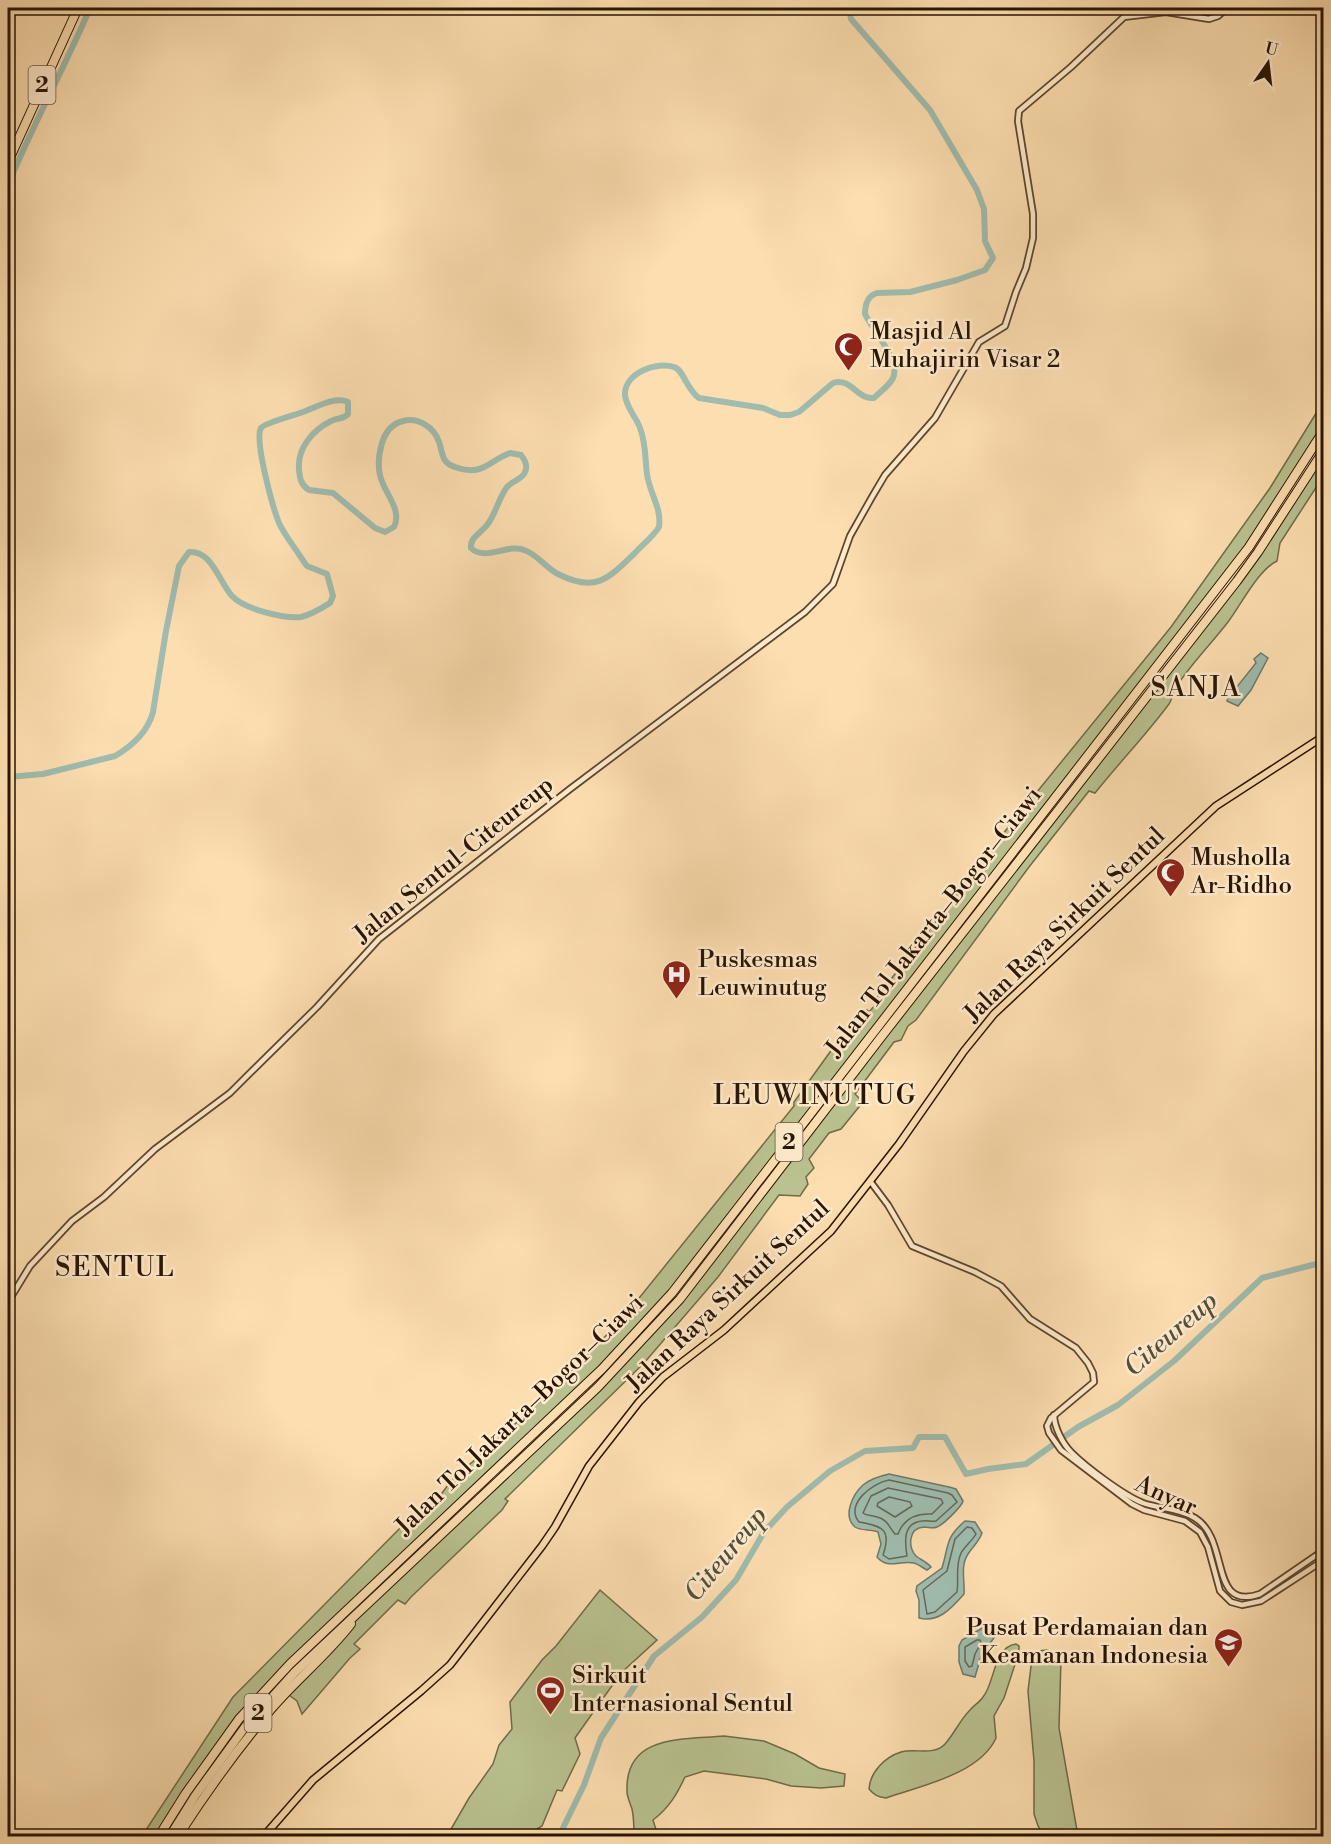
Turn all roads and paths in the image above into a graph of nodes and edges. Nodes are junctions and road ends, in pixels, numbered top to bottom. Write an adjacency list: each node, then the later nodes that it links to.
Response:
1 (76, 8): 3 (highway, 2); 4 (highway, 2)
2 (1227, 8): 9 (street, Jalan Sentul-Citeureup)
3 (8, 153)
4 (8, 162)
5 (1323, 430): 17 (highway, Jalan Tol Jakarta–Bogor–Ciawi / 2)
6 (1323, 450): 15 (highway, Jalan Tol Jakarta–Bogor–Ciawi / 2)
7 (1323, 736): 8 (main road, Jalan Raya Sirkuit Sentul)
8 (870, 1182): 10 (street); 21 (main road, Jalan Raya Sirkuit Sentul)
9 (8, 1302)
10 (1054, 1415): 13 (street, Anyar); 14 (street, Anyar)
11 (1323, 1550): 13 (street, Anyar)
12 (1323, 1560): 14 (street, Anyar)
13 (1307, 1561): 14 (street)
14 (1311, 1567)
15 (365, 1606): 16 (highway); 18 (highway, Jalan Tol Jakarta–Bogor–Ciawi / 2)
16 (226, 1766): 19 (highway); 20 (highway)
17 (159, 1836)
18 (170, 1836)
19 (178, 1836)
20 (184, 1836)
21 (264, 1836)

